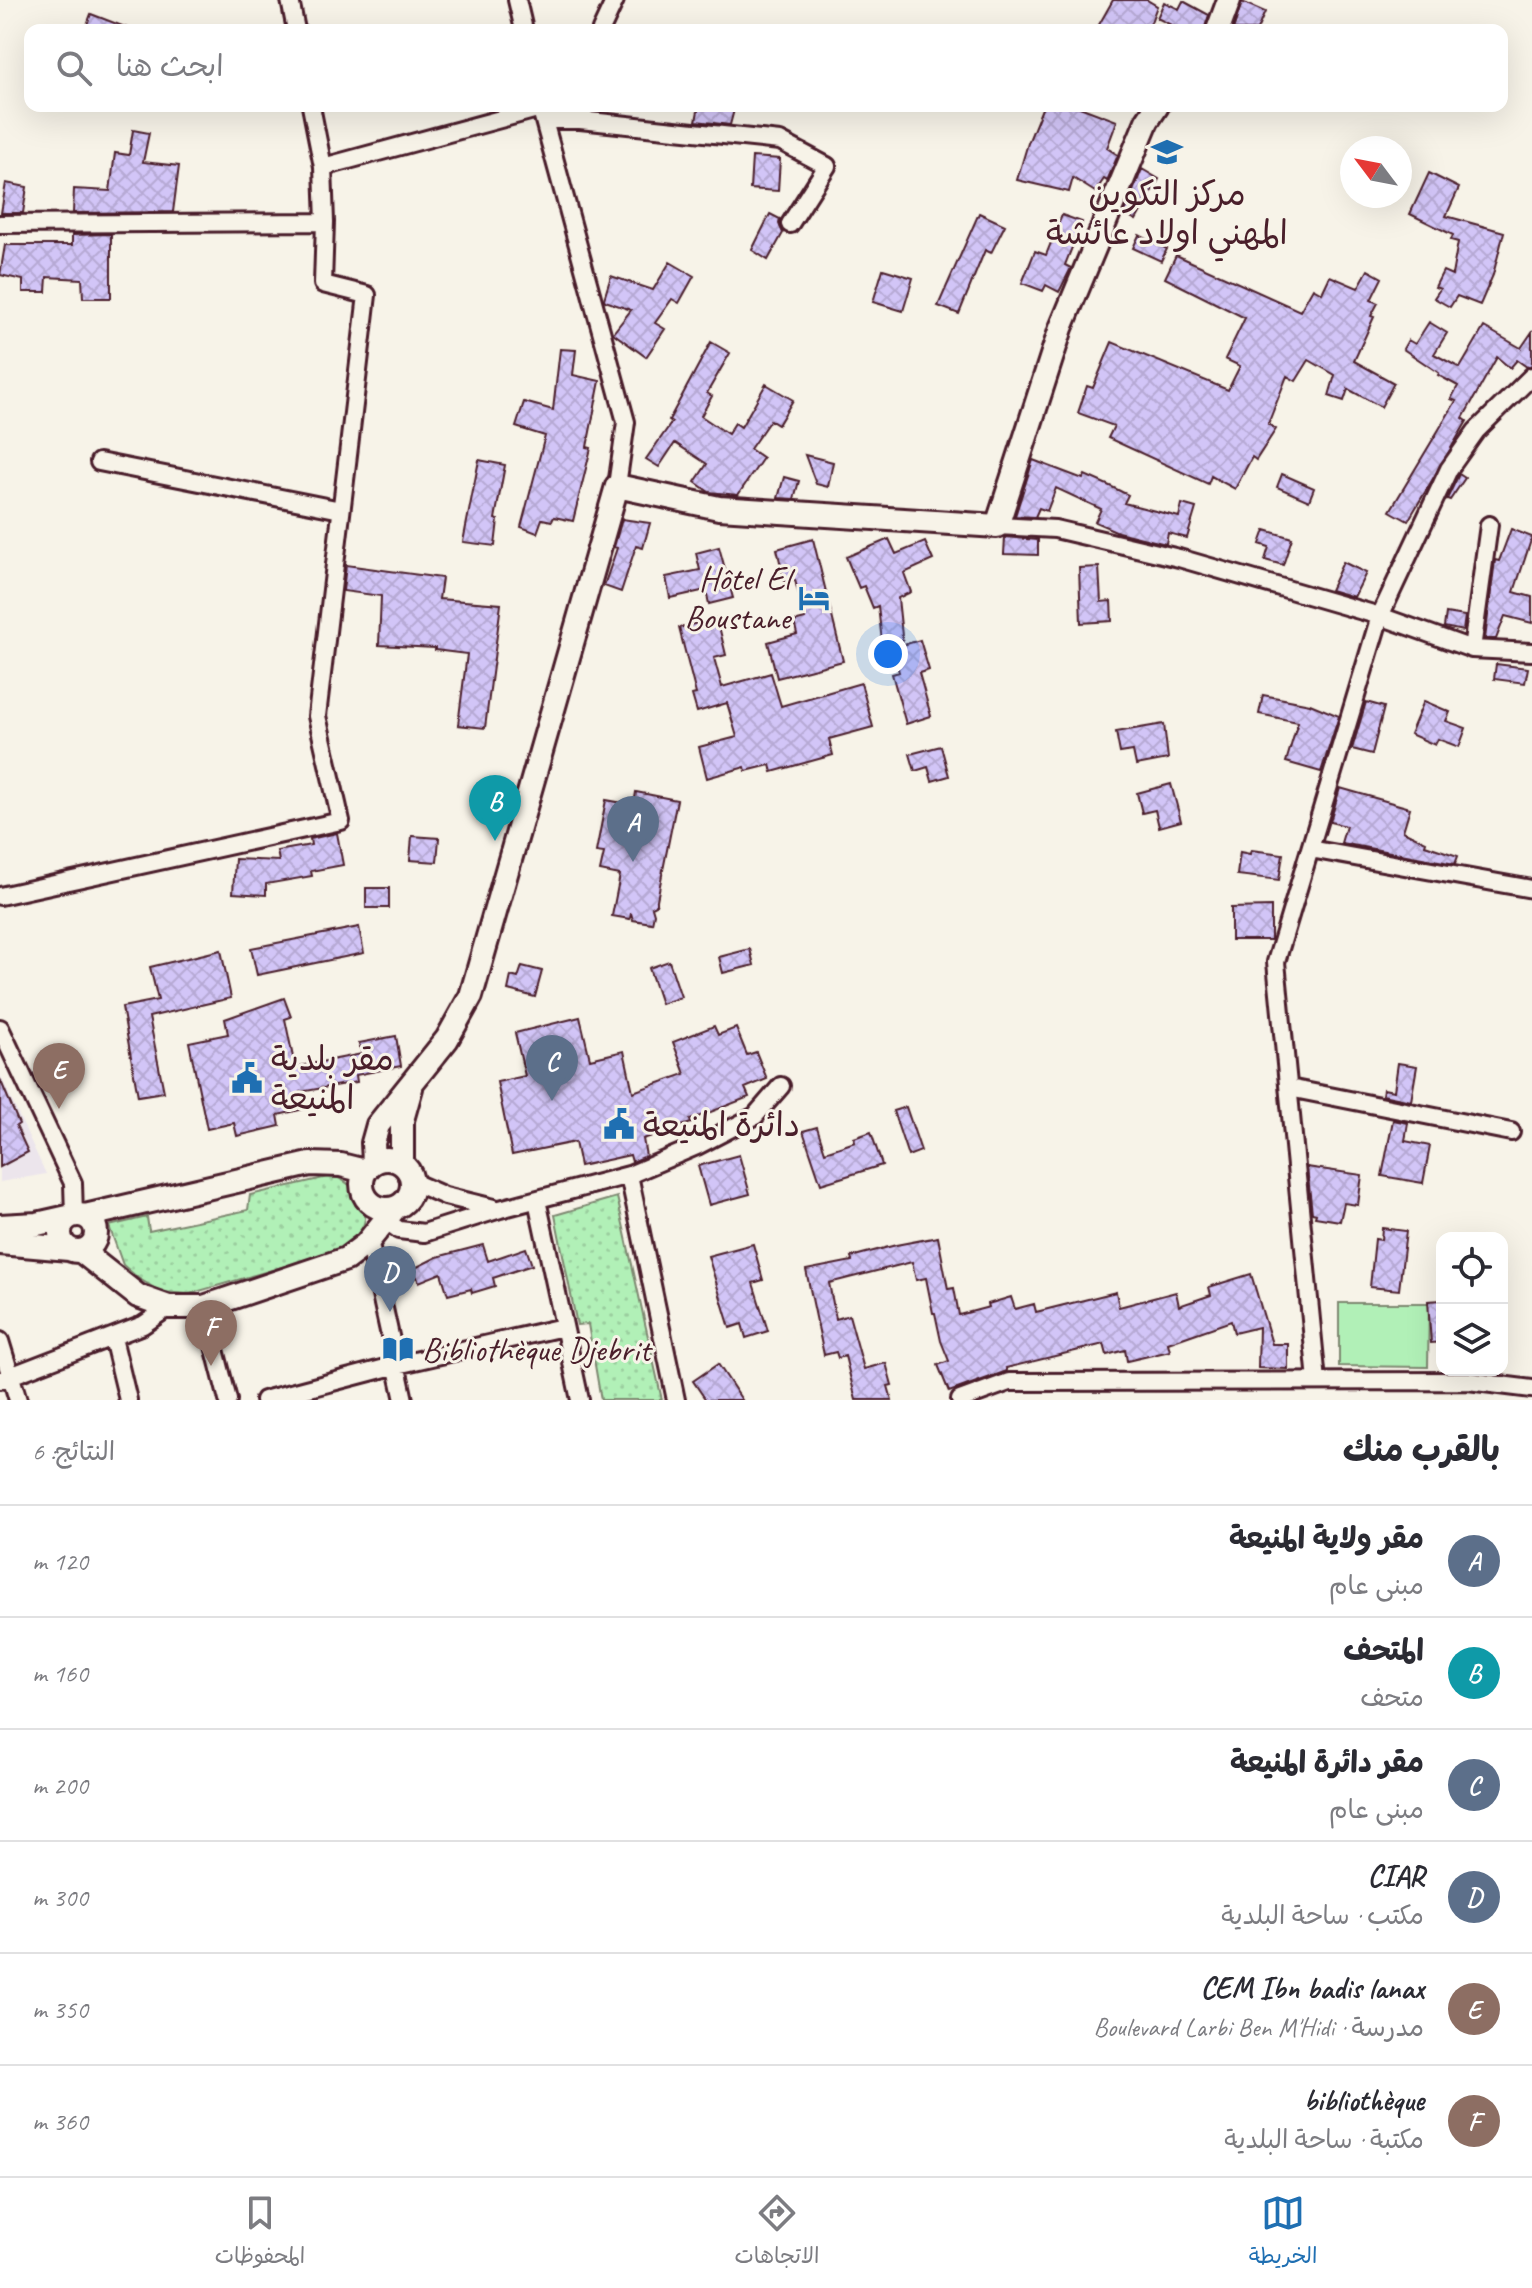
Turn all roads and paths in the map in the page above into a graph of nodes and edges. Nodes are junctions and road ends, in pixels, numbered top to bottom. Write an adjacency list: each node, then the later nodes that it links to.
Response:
1 (290, 0): 5 (street)
2 (517, 0): 6 (street)
3 (615, 0): 7 (street)
4 (1229, 0): 8 (street)
5 (295, 24)
6 (523, 24)
7 (604, 24)
8 (1220, 24)
9 (312, 112): 13 (street)
10 (542, 112): 12 (street); 13 (street); 19 (street)
11 (1153, 112): 22 (street)
12 (581, 113): 16 (street)
13 (323, 167): 14 (street)
14 (325, 222): 15 (street); 20 (street)
15 (0, 224)
16 (790, 224)
17 (1532, 376): 23 (street)
18 (99, 462): 20 (street)
19 (617, 486): 22 (street); 30 (street)
20 (341, 510): 28 (street)
21 (1489, 525): 24 (street)
22 (997, 526): 23 (street)
23 (1380, 616): 24 (street); 26 (street)
24 (1472, 649): 25 (street)
25 (1532, 652)
26 (1310, 849): 27 (street); 32 (street)
27 (1532, 889)
28 (0, 896)
29 (0, 1028): 40 (street)
30 (417, 1075): 34 (street); 35 (street)
31 (781, 1086): 36 (street)
32 (1289, 1088): 33 (street); 52 (street)
33 (1511, 1132)
34 (370, 1167): 35 (street); 39 (street); 40 (street)
35 (408, 1173): 38 (street); 39 (street)
36 (629, 1175): 37 (street); 60 (street)
37 (537, 1200): 38 (street); 47 (street)
38 (500, 1209): 39 (street)
39 (386, 1212): 42 (street)
40 (76, 1216): 41 (street); 44 (street)
41 (0, 1226)
42 (369, 1240): 46 (street); 50 (street)
43 (0, 1243): 44 (street)
44 (75, 1250): 45 (street)
45 (169, 1307): 46 (street); 48 (street)
46 (204, 1307): 56 (street)
47 (563, 1327): 50 (street); 59 (street)
48 (113, 1338): 51 (street); 55 (street)
49 (0, 1341): 51 (street)
50 (397, 1365): 57 (street); 58 (street)
51 (6, 1378): 54 (street)
52 (1317, 1381): 53 (street); 61 (street)
53 (1532, 1389)
54 (18, 1400)
55 (128, 1400)
56 (228, 1400)
57 (264, 1400)
58 (404, 1400)
59 (580, 1400)
60 (676, 1400)
61 (960, 1400)

